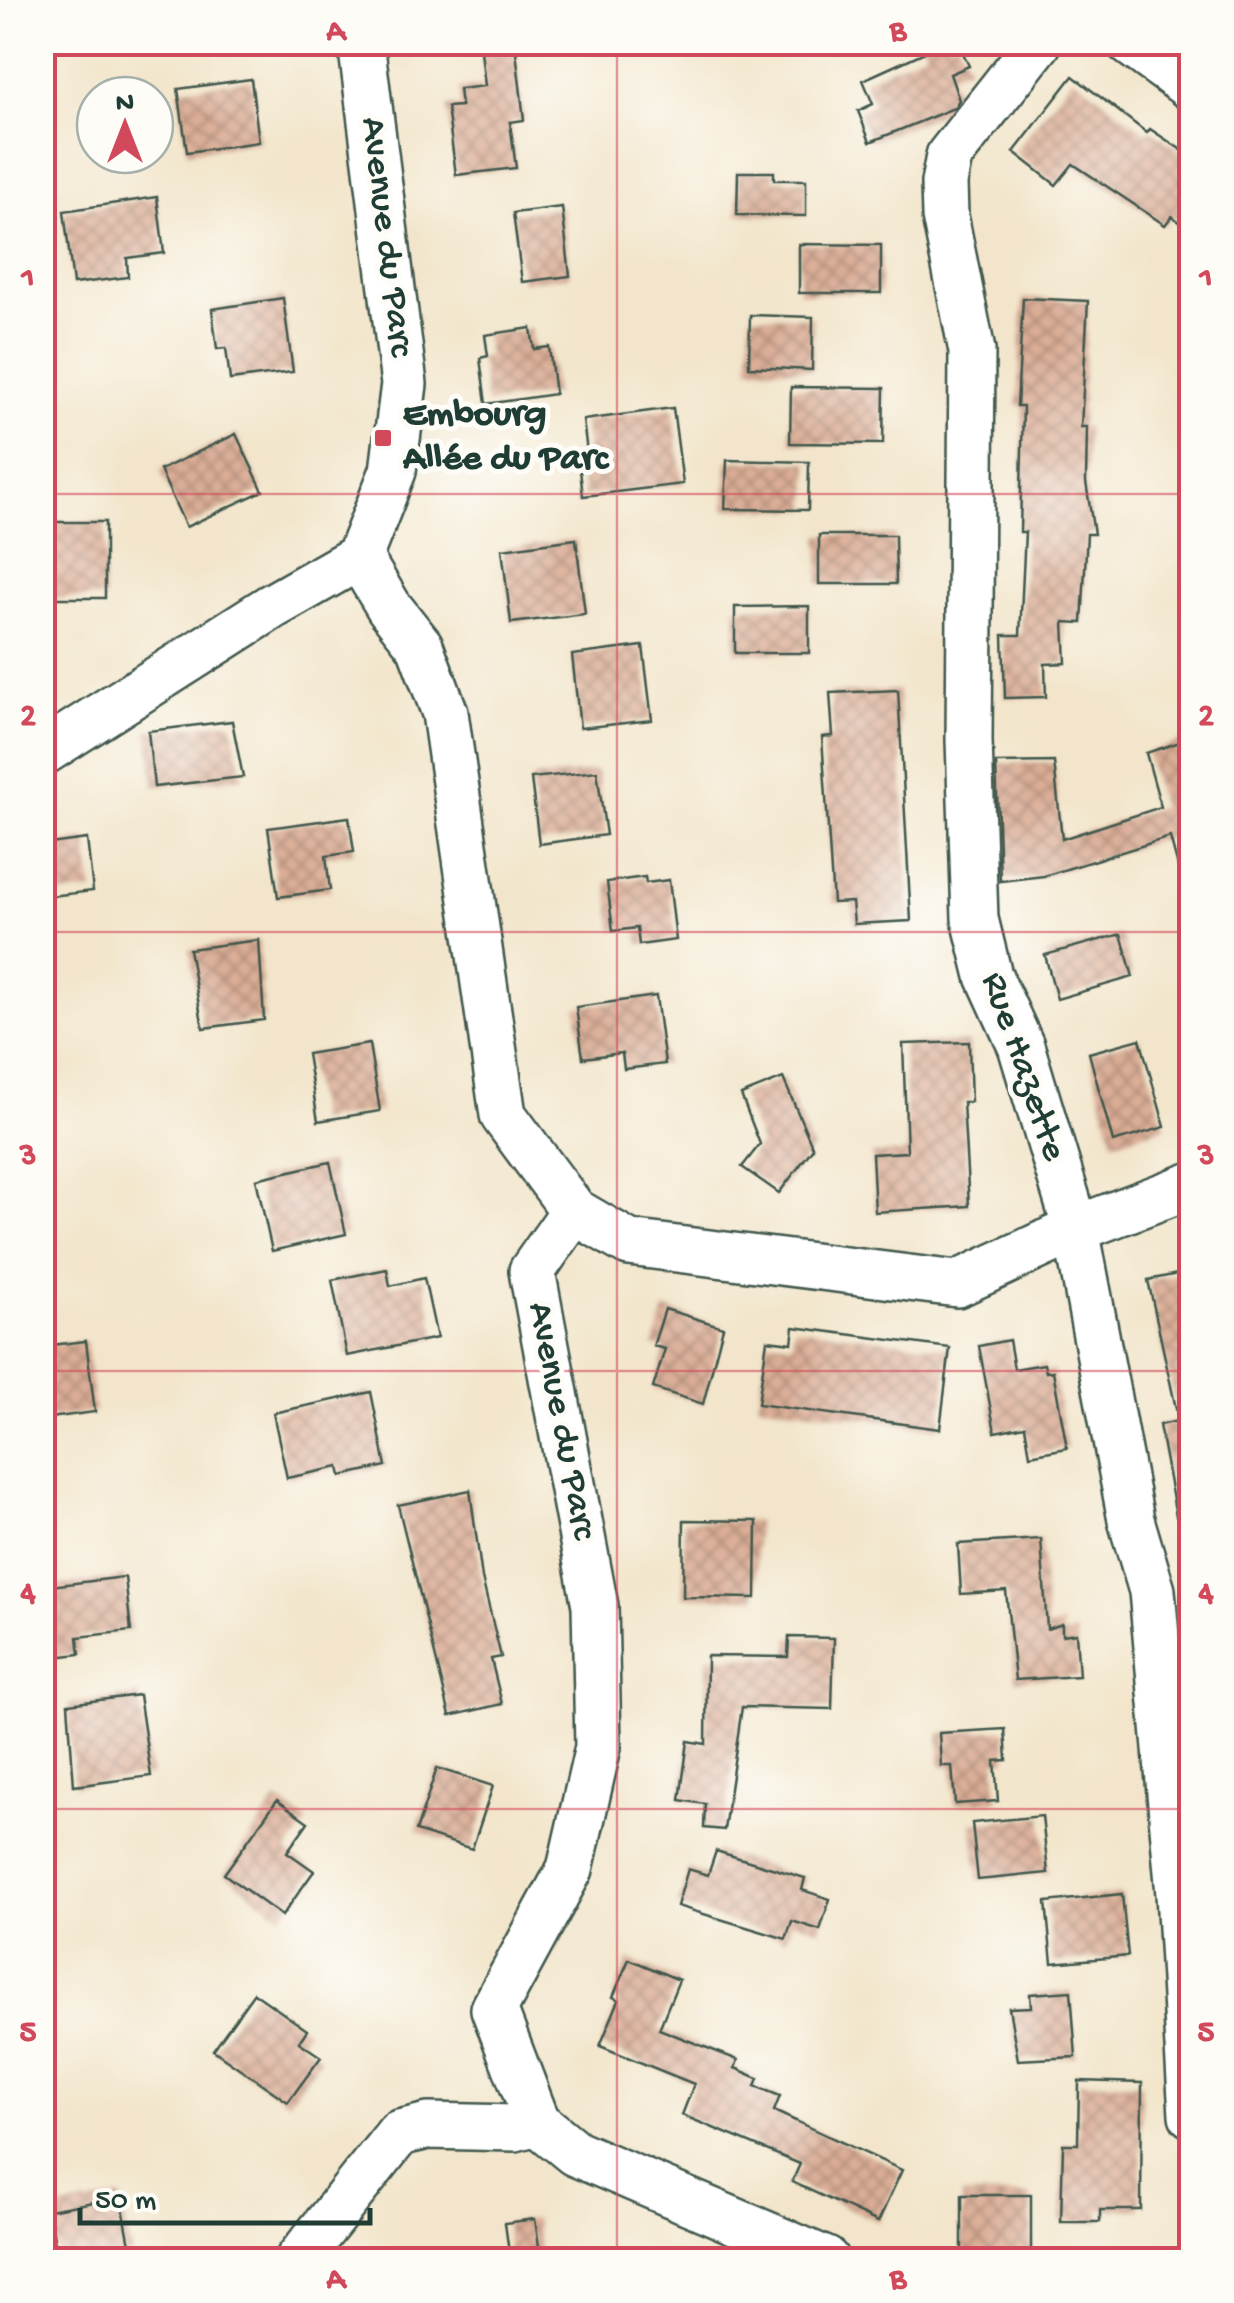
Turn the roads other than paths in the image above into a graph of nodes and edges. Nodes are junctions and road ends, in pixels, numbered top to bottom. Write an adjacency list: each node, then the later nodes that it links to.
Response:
1 (361, 42): 5 (street, Avenue du Parc)
2 (1039, 42): 9 (street, Rue Hazette)
3 (1128, 42): 4 (street)
4 (1192, 88)
5 (359, 557): 6 (street); 8 (street)
6 (42, 753)
7 (1192, 1185): 9 (street)
8 (574, 1212): 9 (street); 11 (street, Avenue du Parc)
9 (1076, 1229): 10 (street, Rue Hazette)
10 (1192, 2115)
11 (536, 2122): 12 (street); 13 (street)
12 (298, 2260)
13 (826, 2260)

